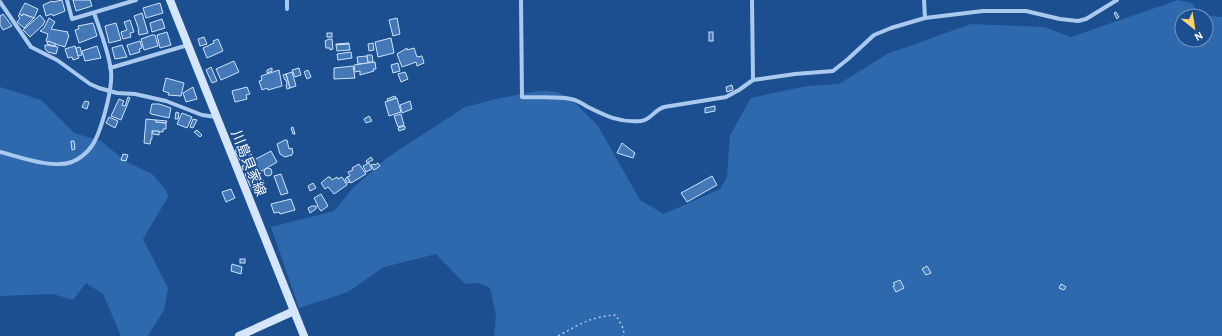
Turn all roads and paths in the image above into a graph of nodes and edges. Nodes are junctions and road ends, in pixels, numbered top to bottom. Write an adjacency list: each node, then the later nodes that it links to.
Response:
1 (67, 0): 11 (street)
2 (136, 0): 11 (street)
3 (170, 0): 13 (main road, 川島貝家線)
4 (287, 0): 10 (street)
5 (521, 0): 15 (street)
6 (752, 0): 15 (street)
7 (924, 0): 12 (street)
8 (1117, 0): 12 (street)
9 (0, 2): 16 (street)
10 (287, 9)
11 (94, 13): 14 (street)
12 (925, 18): 15 (street)
13 (188, 45): 14 (street); 17 (main road, 川島貝家線)
14 (110, 68): 16 (street)
15 (753, 80)
16 (110, 91): 17 (street); 18 (street)
17 (216, 117): 19 (main road, 川島貝家線)
18 (0, 152)
19 (294, 311): 20 (main road); 21 (main road, 川島貝家線)
20 (239, 336)
21 (304, 336)
22 (558, 336): 23 (path)
23 (623, 336)

